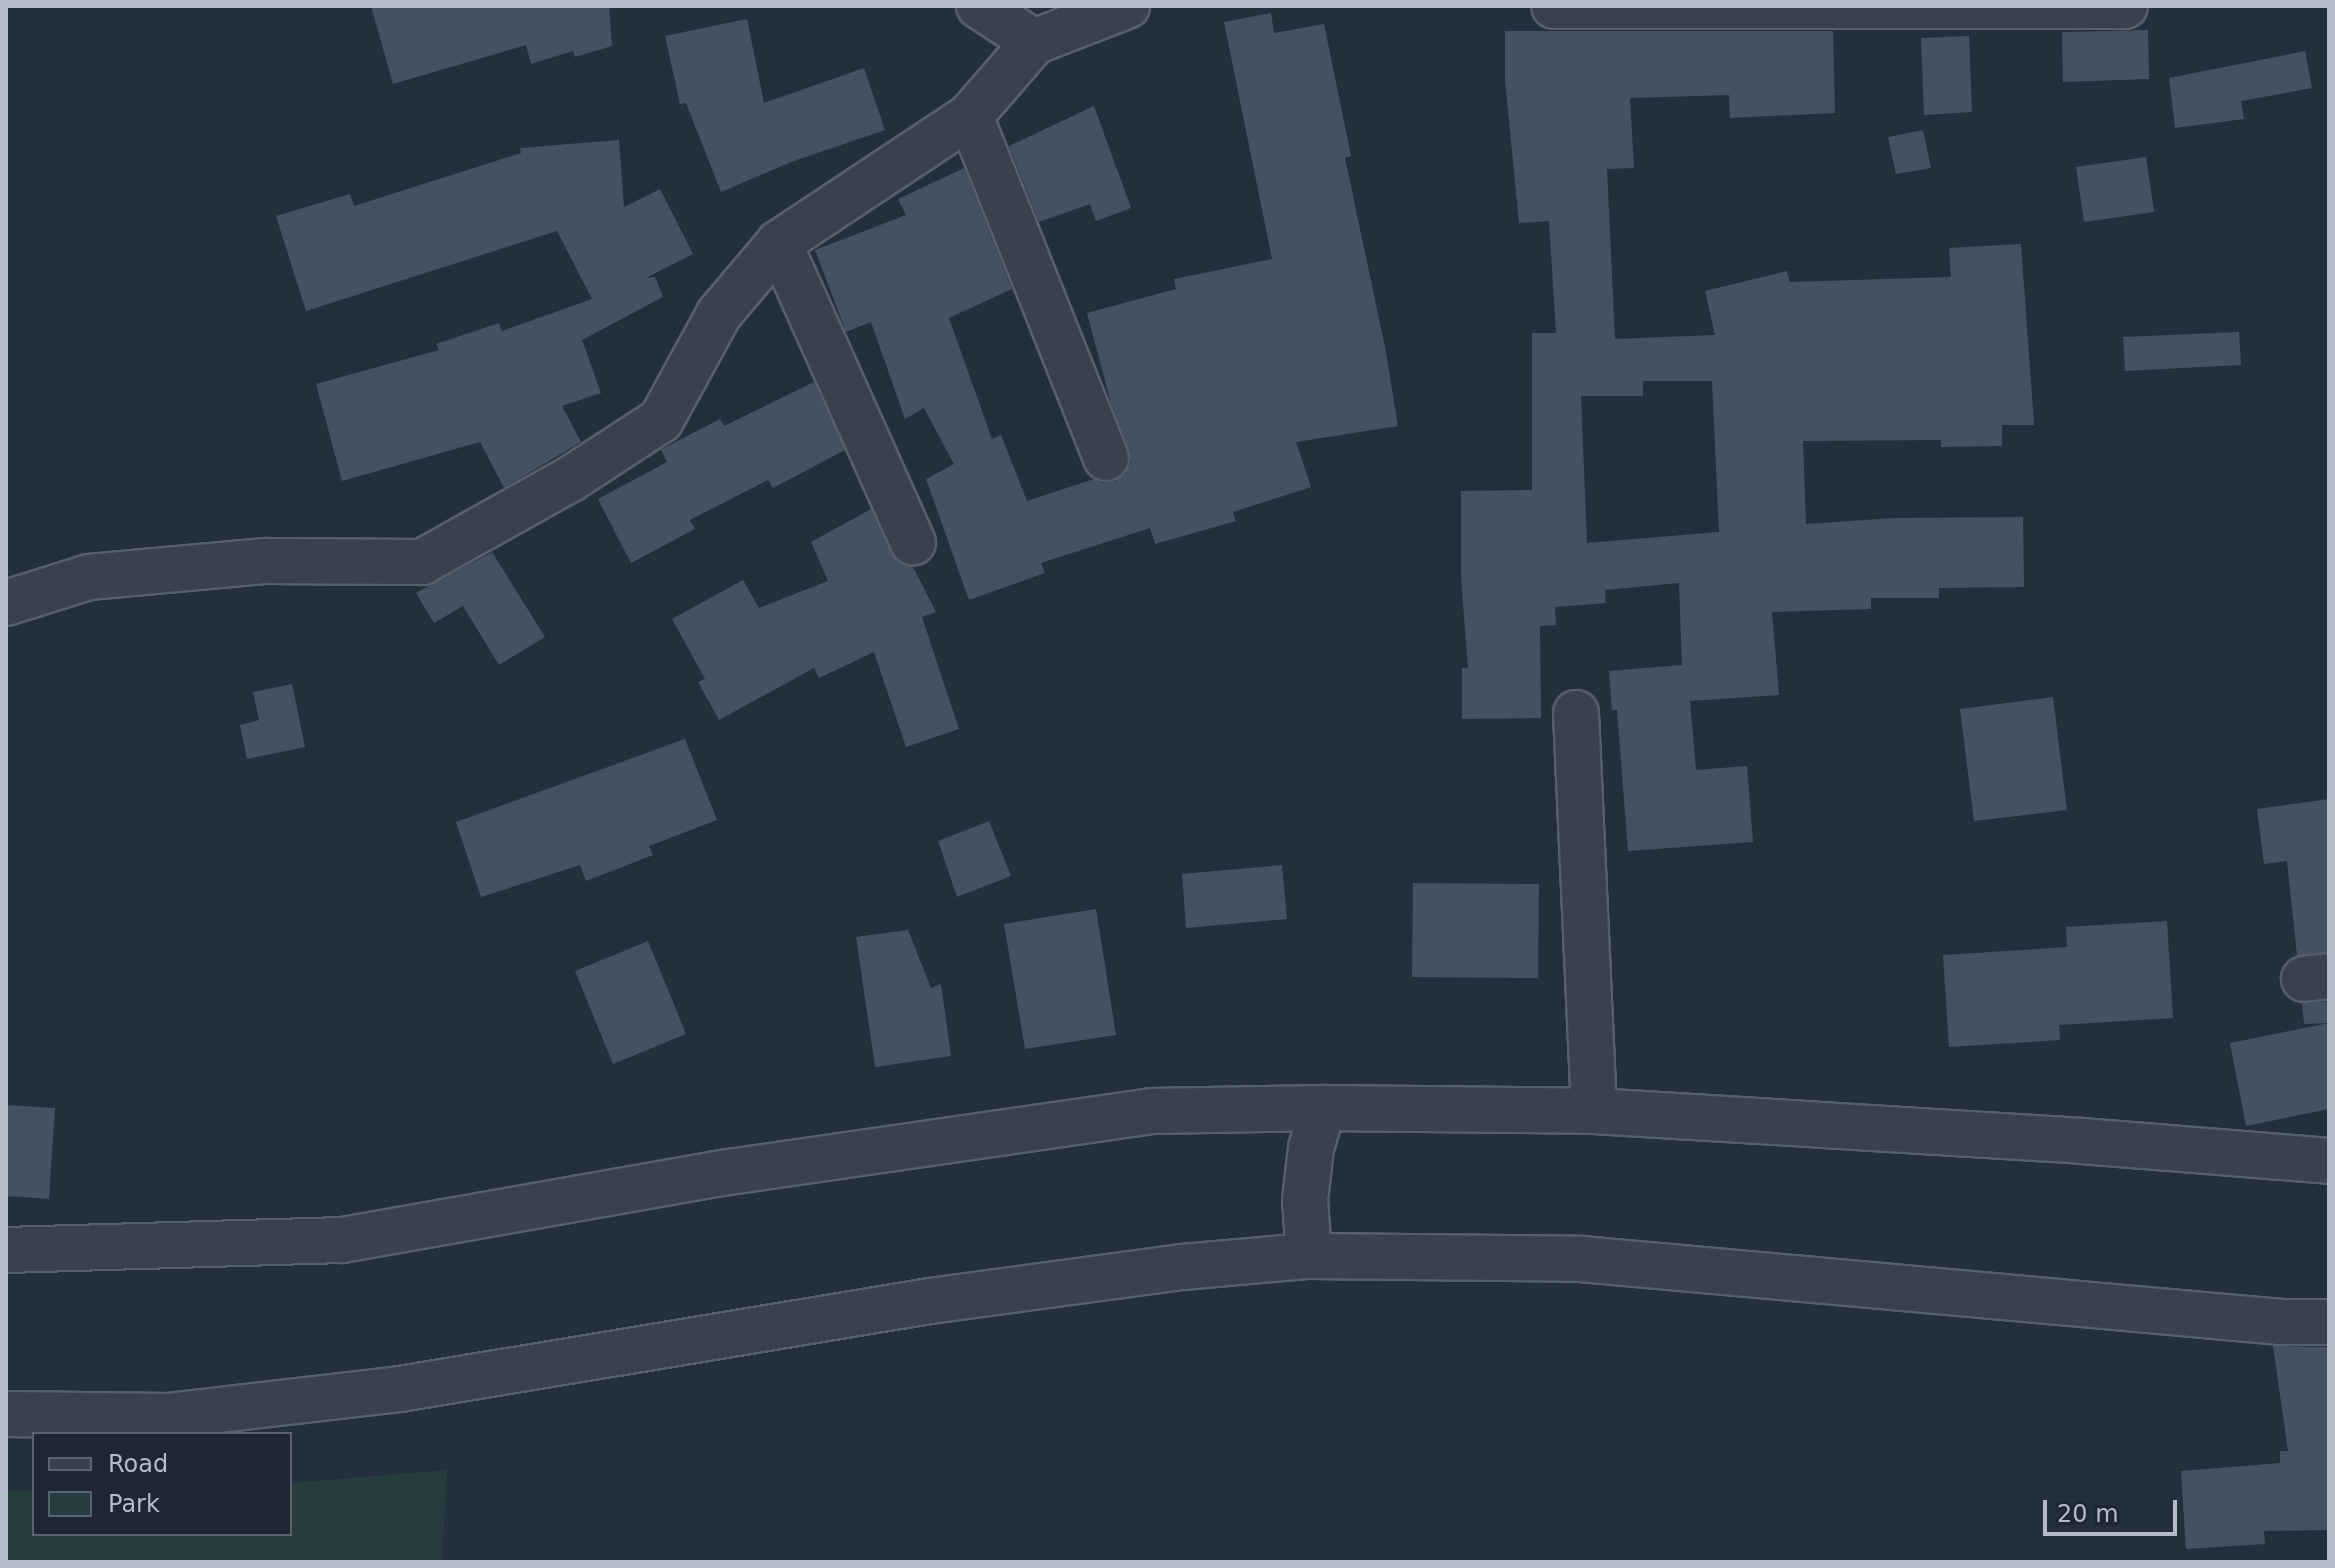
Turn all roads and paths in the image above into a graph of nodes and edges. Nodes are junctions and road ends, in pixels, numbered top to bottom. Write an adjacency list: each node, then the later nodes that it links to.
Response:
1 (979, 6): 6 (street)
2 (1127, 6): 6 (street)
3 (1554, 6): 5 (street)
4 (2125, 6): 5 (street)
5 (1652, 7)
6 (1034, 42): 7 (street)
7 (970, 116): 8 (street); 9 (street)
8 (779, 243): 10 (street); 11 (street)
9 (1106, 458)
10 (913, 542)
11 (6, 603)
12 (1576, 713): 14 (street)
13 (1323, 1108): 14 (street); 16 (street); 17 (street)
14 (1594, 1111): 15 (street)
15 (2329, 1161)
16 (6, 1250)
17 (1309, 1256): 18 (street); 19 (street)
18 (2329, 1322)
19 (6, 1414)

